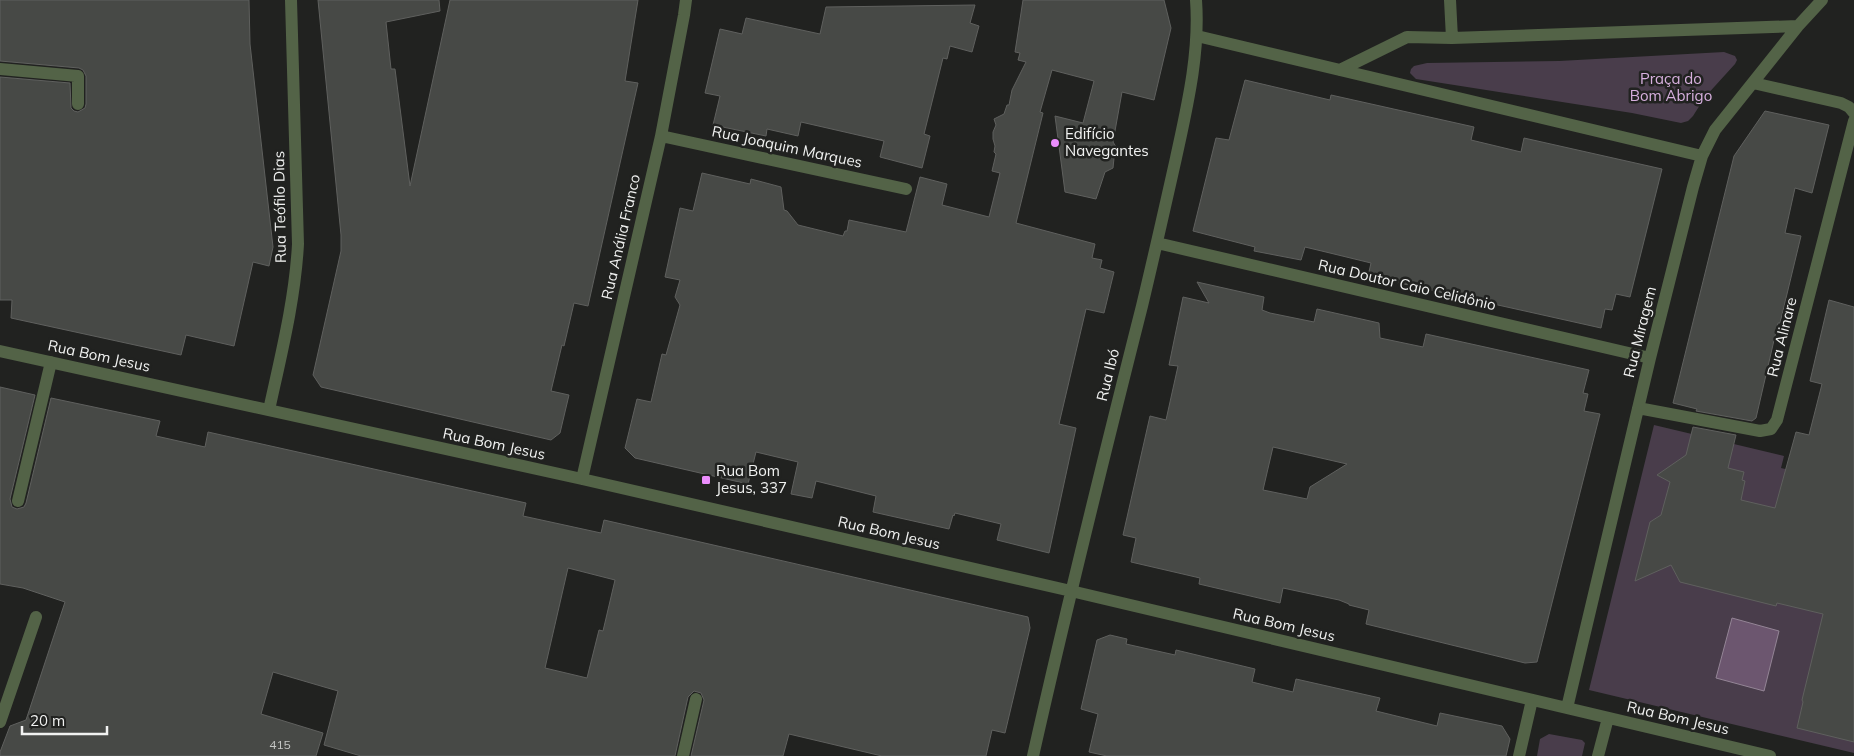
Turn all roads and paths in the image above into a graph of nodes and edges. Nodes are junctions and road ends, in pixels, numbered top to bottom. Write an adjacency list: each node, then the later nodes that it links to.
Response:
1 (291, 0): 23 (street, Rua Teófilo Dias)
2 (686, 0): 15 (street, Rua Anália Franco)
3 (1196, 0): 7 (street, Rua Ibó)
4 (1450, 0): 8 (street)
5 (1822, 0): 6 (street, Rua Miragem)
6 (1798, 26): 8 (street); 11 (street, Rua Miragem)
7 (1197, 36): 10 (street); 18 (street, Rua Ibó)
8 (1452, 38): 10 (street)
9 (0, 69): 12 (street)
10 (1340, 70): 16 (street)
11 (1753, 83): 13 (street); 16 (street, Rua Miragem)
12 (78, 104)
13 (1854, 113)
14 (1854, 121): 22 (street, Rua Alinare)
15 (661, 136): 17 (street, Rua Joaquim Marques); 24 (street, Rua Anália Franco)
16 (1702, 156): 20 (street, Rua Miragem)
17 (906, 189)
18 (1157, 243): 20 (street, Rua Doutor Caio Celidônio); 26 (street, Rua Ibó)
19 (0, 351): 21 (street, Rua Bom Jesus)
20 (1650, 358): 22 (street, Rua Miragem)
21 (50, 362): 23 (street, Rua Bom Jesus); 25 (street)
22 (1638, 408): 30 (street, Rua Miragem)
23 (269, 410): 24 (street, Rua Bom Jesus)
24 (582, 480): 26 (street, Rua Bom Jesus)
25 (18, 501)
26 (1071, 591): 29 (street, Rua Bom Jesus); 34 (street, Rua Ibó)
27 (36, 617): 32 (street)
28 (696, 699): 33 (street)
29 (1532, 700): 30 (street, Rua Bom Jesus); 35 (street)
30 (1567, 708): 31 (street, Rua Bom Jesus)
31 (1608, 718): 36 (street); 37 (street, Rua Bom Jesus)
32 (0, 722)
33 (683, 756)
34 (1033, 756)
35 (1518, 756)
36 (1598, 756)
37 (1770, 756)

